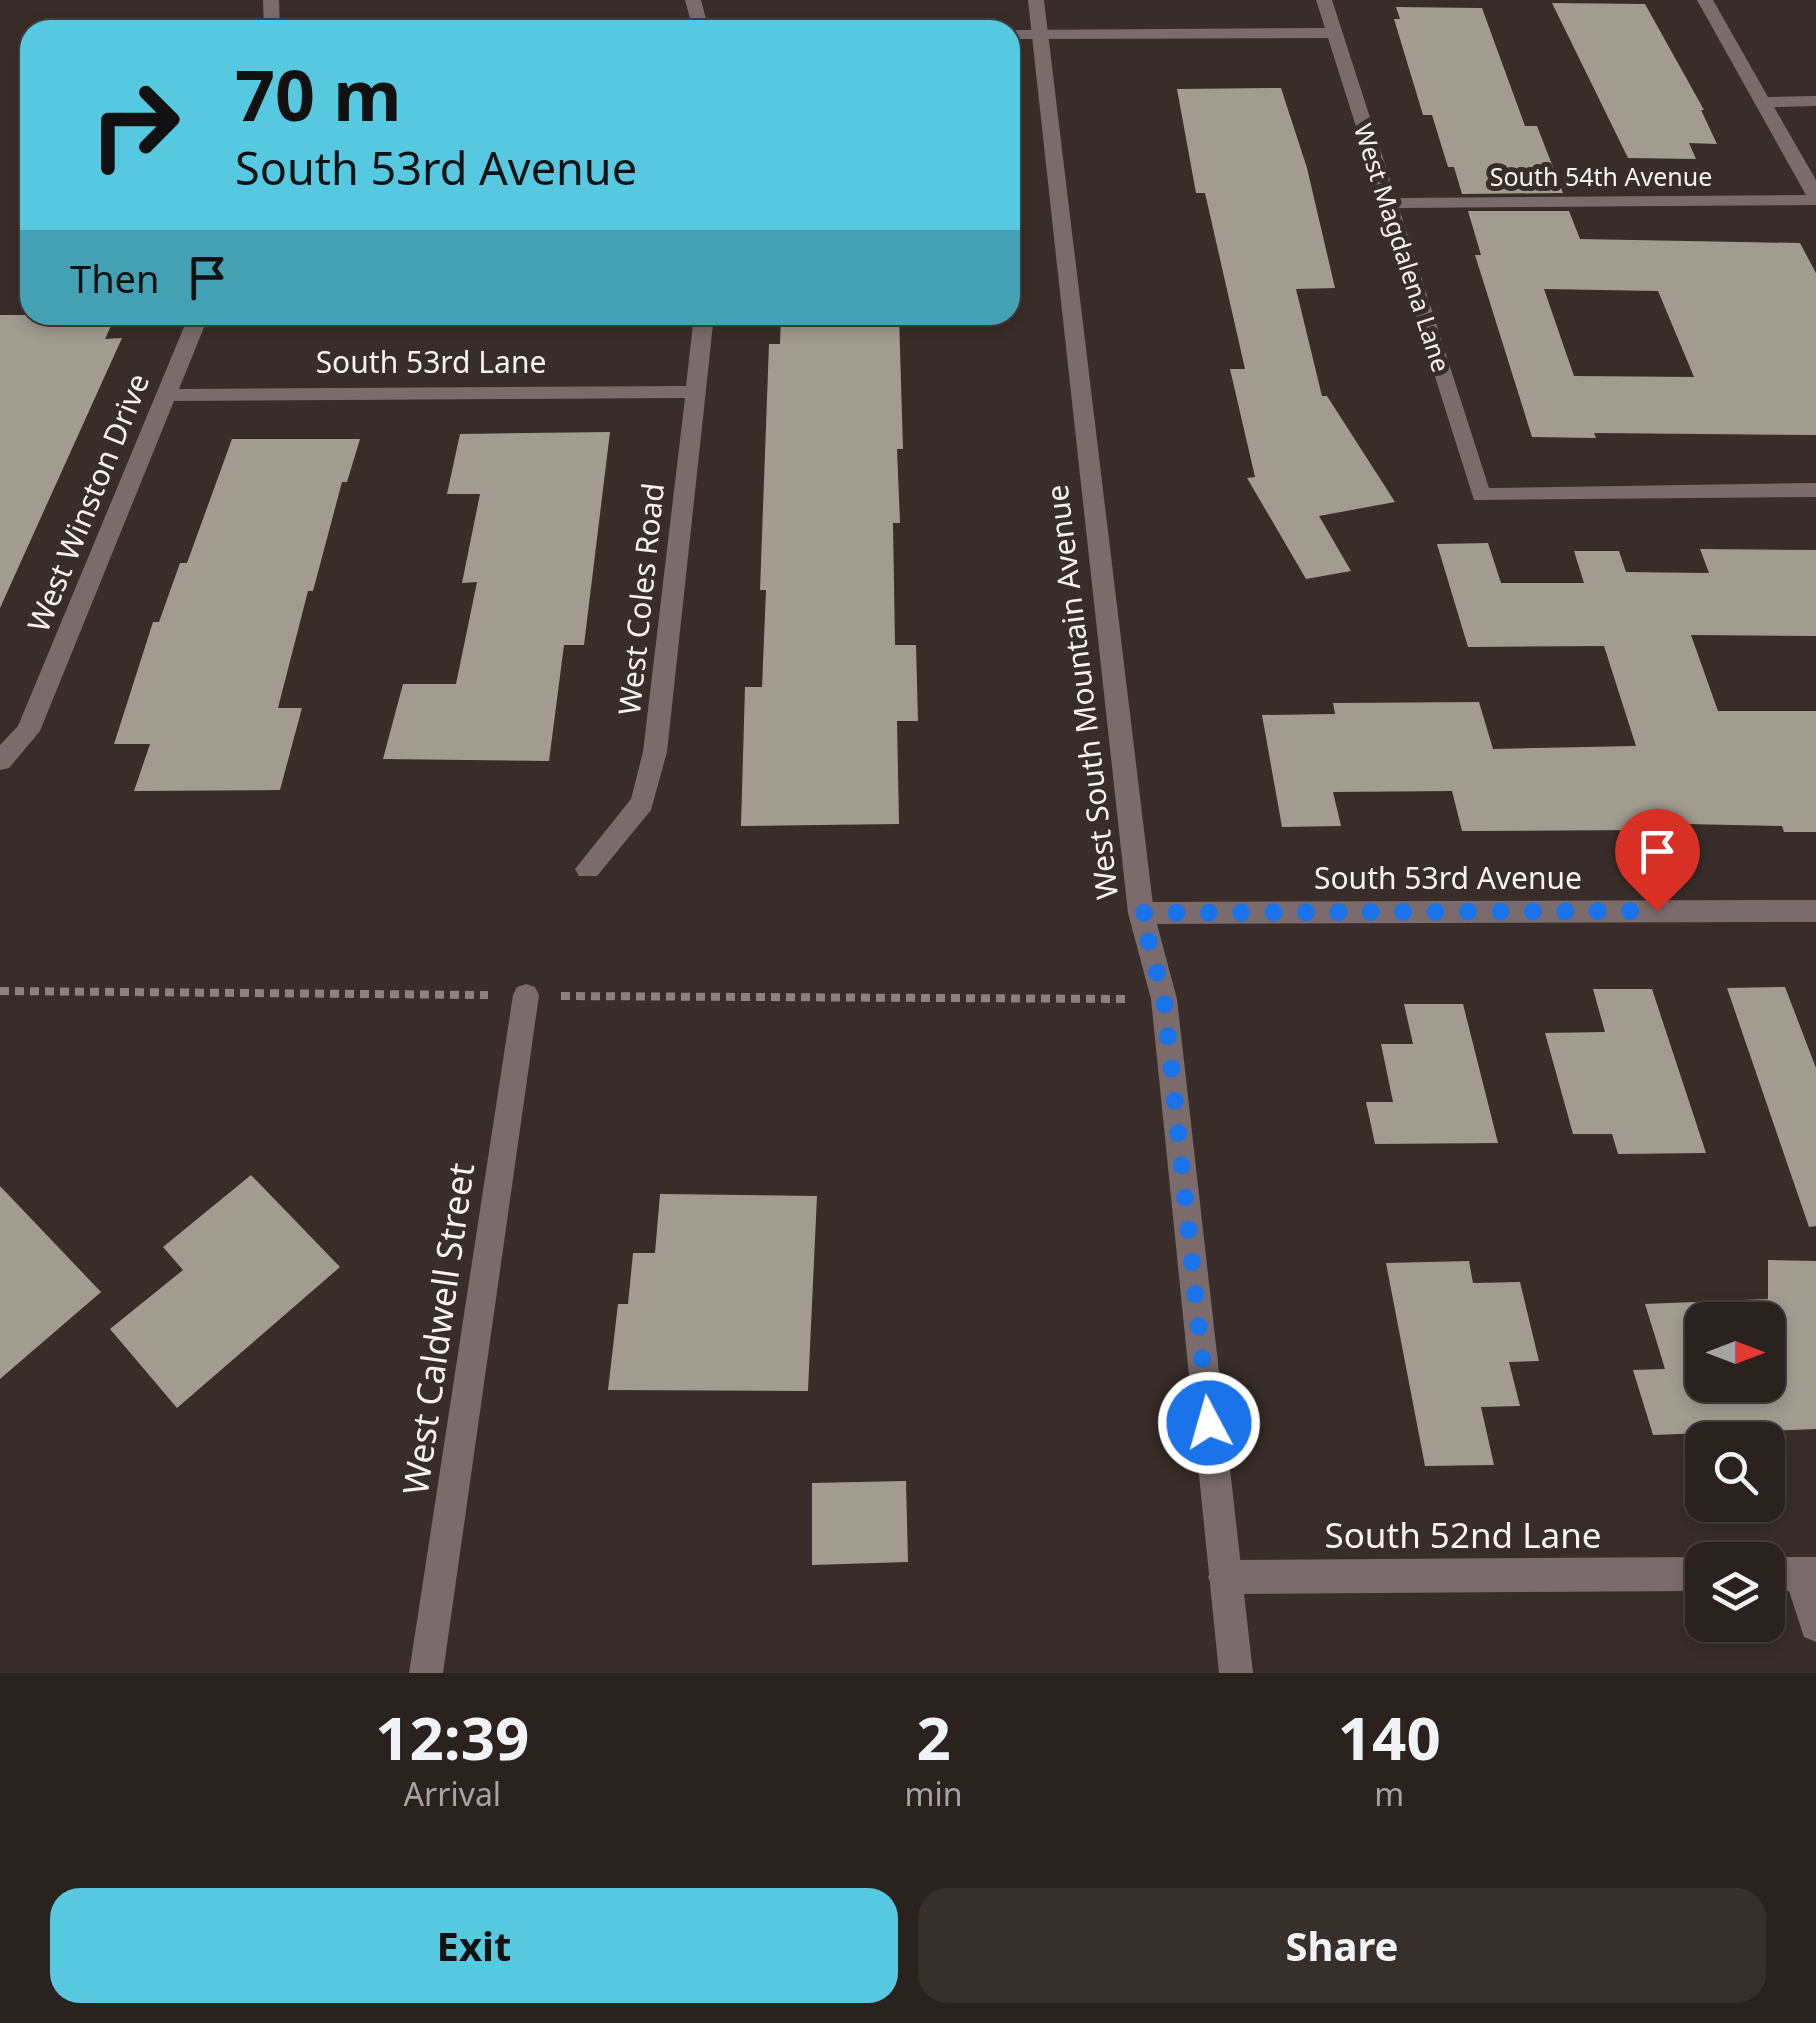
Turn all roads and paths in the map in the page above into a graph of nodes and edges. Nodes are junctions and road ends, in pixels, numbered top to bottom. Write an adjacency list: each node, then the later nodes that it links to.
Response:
1 (1036, 0): 6 (street, West South Mountain Avenue)
2 (1324, 0): 4 (street, West Magdalena Lane)
3 (1705, 0): 7 (street)
4 (1334, 33): 6 (street); 10 (street, West Magdalena Lane)
5 (1020, 34): 6 (street)
6 (1040, 34): 19 (street, West South Mountain Avenue)
7 (1763, 102): 8 (street); 9 (street)
8 (1816, 102)
9 (1816, 198): 10 (street, South 54th Avenue)
10 (1387, 203): 15 (street, West Magdalena Lane)
11 (194, 325): 14 (street, West Winston Drive)
12 (703, 325): 13 (street, West Coles Road)
13 (695, 392): 14 (street, South 53rd Lane); 17 (street, West Coles Road)
14 (167, 395): 16 (street, West Winston Drive)
15 (1816, 490)
16 (0, 761)
17 (588, 869)
18 (1816, 911): 19 (street, South 53rd Avenue)
19 (1141, 913): 22 (street, West South Mountain Avenue)
20 (0, 992): 21 (path)
21 (526, 995): 22 (path); 27 (street, West Caldwell Street)
22 (1164, 999): 25 (street, West South Mountain Avenue)
23 (1685, 1574): 25 (street, South 52nd Lane)
24 (1795, 1574): 26 (street)
25 (1225, 1577): 28 (street, West South Mountain Avenue)
26 (1816, 1625)
27 (426, 1673)
28 (1236, 1673)

